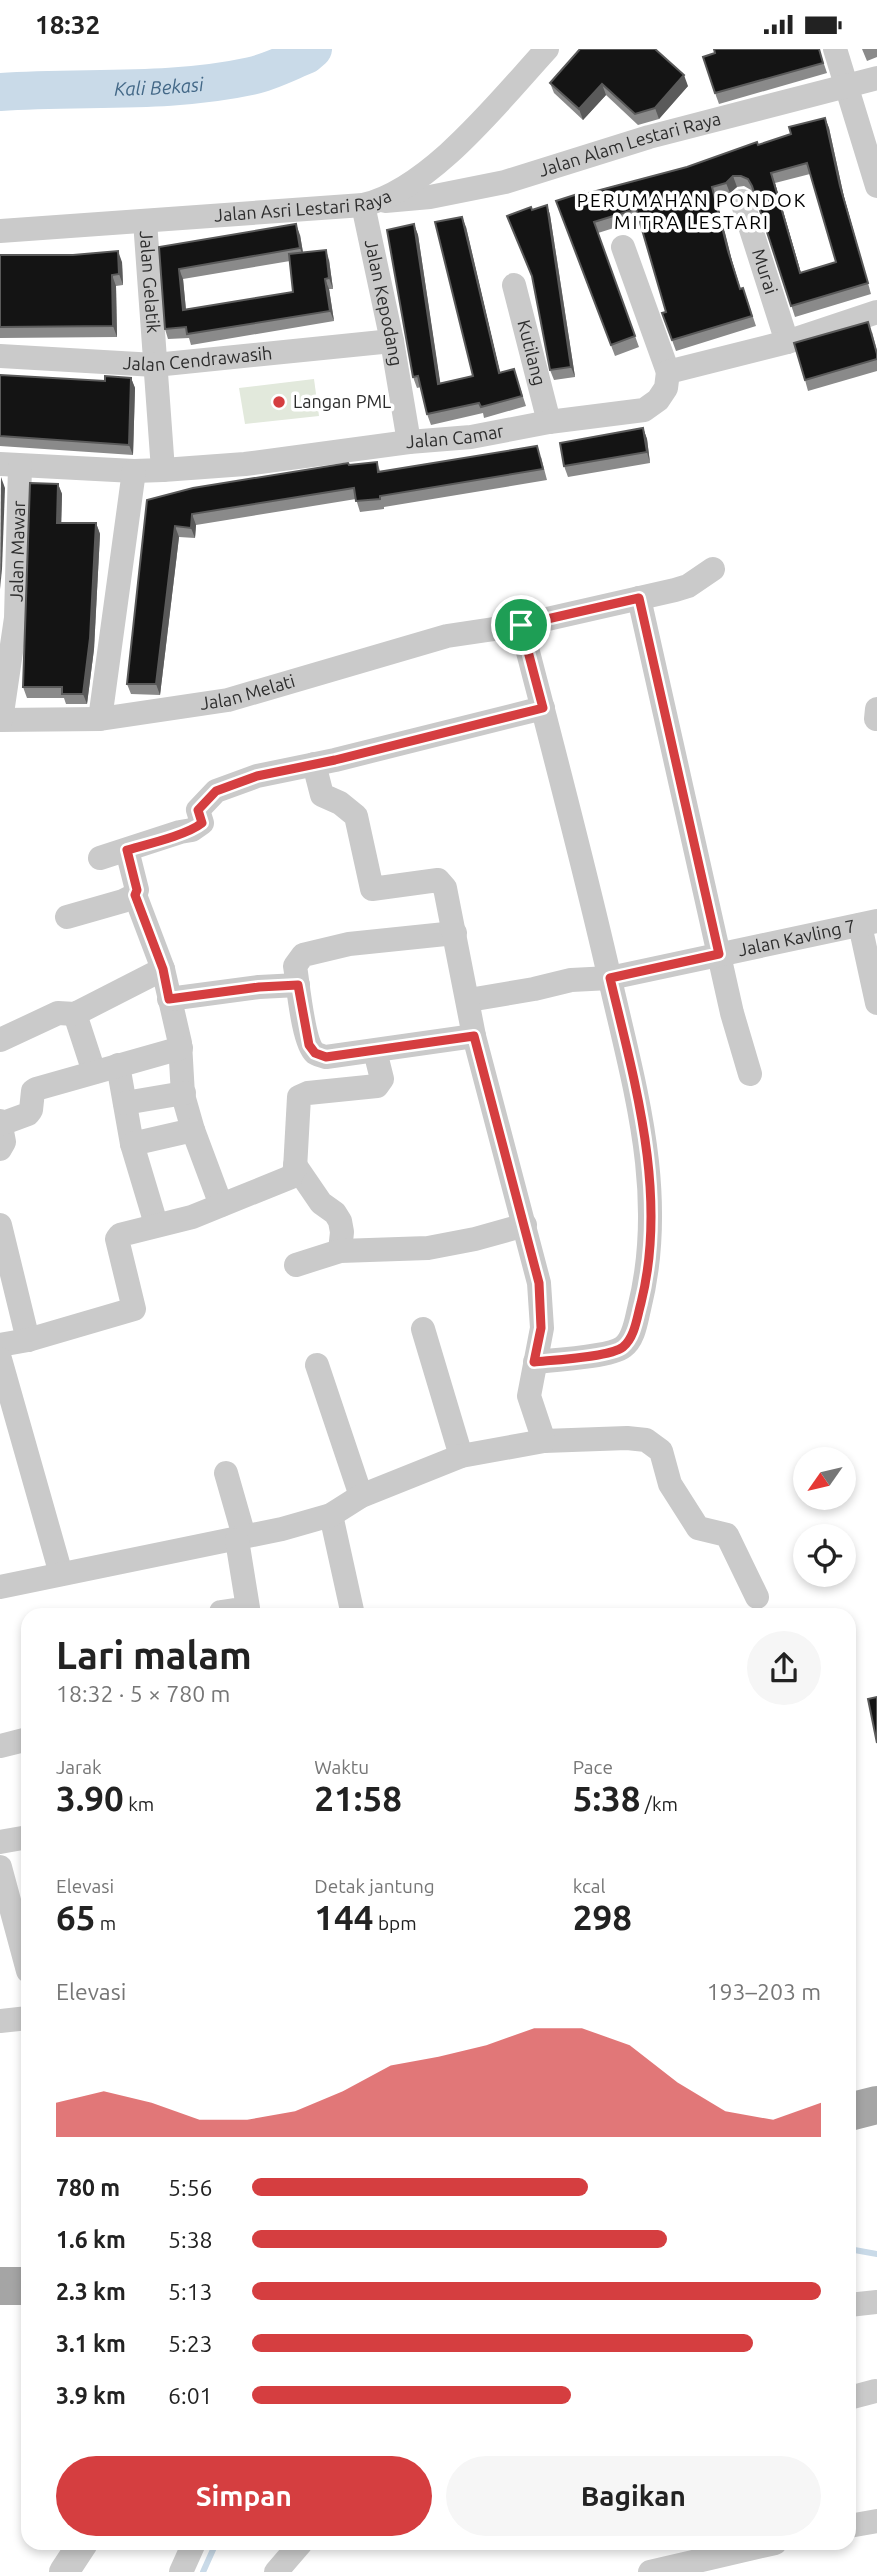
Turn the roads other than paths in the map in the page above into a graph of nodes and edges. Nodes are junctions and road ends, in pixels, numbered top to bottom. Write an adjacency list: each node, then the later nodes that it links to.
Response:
1 (547, 49): 7 (street, Jalan Asri Lestari Raya)
2 (835, 49): 4 (street)
3 (877, 78): 4 (street, Jalan Alam Lestari Raya)
4 (847, 87): 5 (street); 7 (street, Jalan Alam Lestari Raya)
5 (877, 186)
6 (742, 201): 14 (street, Murai)
7 (372, 203): 8 (street, Jalan Asri Lestari Raya); 13 (street, Jalan Kepodang)
8 (145, 221): 9 (street, Jalan Asri Lestari Raya); 16 (street, Jalan Gelatik)
9 (0, 230)
10 (623, 247): 17 (street)
11 (513, 285): 18 (street, Kutilang)
12 (877, 312): 14 (street)
13 (392, 341): 16 (street, Jalan Cendrawasih); 19 (street, Jalan Kepodang)
14 (787, 342): 17 (street)
15 (0, 356): 16 (street, Jalan Cendrawasih)
16 (155, 365): 21 (street, Jalan Gelatik)
17 (668, 372): 18 (street, Jalan Camar)
18 (549, 422): 19 (street, Jalan Camar)
19 (409, 442): 21 (street, Jalan Camar)
20 (10, 465): 22 (street, Jalan Camar); 30 (street, Jalan Mawar)
21 (163, 470): 22 (street, Jalan Camar)
22 (134, 471): 28 (street)
23 (713, 569): 24 (street, Jalan Melati)
24 (639, 598): 25 (street, Jalan Melati); 38 (street)
25 (521, 625): 26 (street); 28 (street, Jalan Melati)
26 (543, 708): 31 (street); 40 (street)
27 (877, 709): 29 (street)
28 (100, 719): 30 (street, Jalan Melati)
29 (876, 719)
30 (0, 720)
31 (314, 764): 32 (street); 37 (street)
32 (127, 850): 33 (street); 34 (street)
33 (100, 858)
34 (135, 895): 35 (street); 39 (street)
35 (67, 917)
36 (869, 923): 38 (street, Jalan Kavling 7); 44 (street)
37 (455, 933): 41 (street); 43 (street)
38 (719, 954): 40 (street, Jalan Kavling 7); 52 (street)
39 (163, 969): 42 (street); 45 (street)
40 (610, 978): 43 (street, Jalan Kavling 7); 70 (street)
41 (298, 985): 42 (street); 49 (street)
42 (169, 999): 48 (street)
43 (469, 1000): 46 (street)
44 (877, 1003)
45 (75, 1014): 47 (street); 51 (street)
46 (474, 1036): 49 (street); 63 (street)
47 (0, 1040)
48 (181, 1048): 50 (street); 53 (street)
49 (375, 1051): 59 (street)
50 (118, 1066): 51 (street); 54 (street)
51 (94, 1072): 55 (street)
52 (750, 1074)
53 (184, 1093): 54 (street); 56 (street)
54 (125, 1103): 57 (street)
55 (0, 1122): 58 (street)
56 (193, 1130): 57 (street); 60 (street)
57 (132, 1144): 61 (street)
58 (0, 1149)
59 (295, 1165): 60 (street); 64 (street)
60 (220, 1205): 61 (street)
61 (156, 1224): 67 (street)
62 (0, 1225): 67 (street)
63 (525, 1225): 64 (street); 70 (street)
64 (340, 1251): 65 (street)
65 (296, 1265)
66 (423, 1329): 73 (street)
67 (28, 1341): 68 (street)
68 (0, 1345)
69 (0, 1359): 78 (street)
70 (534, 1362): 72 (street)
71 (317, 1365): 75 (street)
72 (544, 1441): 73 (street); 80 (street)
73 (461, 1456): 75 (street)
74 (226, 1473): 77 (street)
75 (361, 1496): 76 (street)
76 (331, 1515): 77 (street); 82 (street)
77 (241, 1538): 78 (street); 81 (street)
78 (61, 1574): 79 (street)
79 (0, 1587)
80 (757, 1598)
81 (248, 1608)
82 (351, 1608)
83 (21, 1741): 84 (street)
84 (0, 1746)
85 (21, 1838): 86 (street)
86 (0, 1842)
87 (0, 1867): 88 (street)
88 (21, 1921)
89 (21, 2019): 90 (street)
90 (0, 2021)
91 (877, 2105): 92 (main road)
92 (856, 2110)
93 (0, 2286): 94 (main road)
94 (21, 2286)
95 (877, 2302): 96 (street)
96 (856, 2304)
97 (875, 2391): 98 (street)
98 (856, 2396)
99 (877, 2521): 100 (street)
100 (856, 2525)
101 (78, 2550): 105 (street)
102 (191, 2550): 106 (street)
103 (296, 2550): 107 (street)
104 (745, 2550): 108 (street)
105 (64, 2572)
106 (181, 2572)
107 (276, 2572)
108 (650, 2572)

